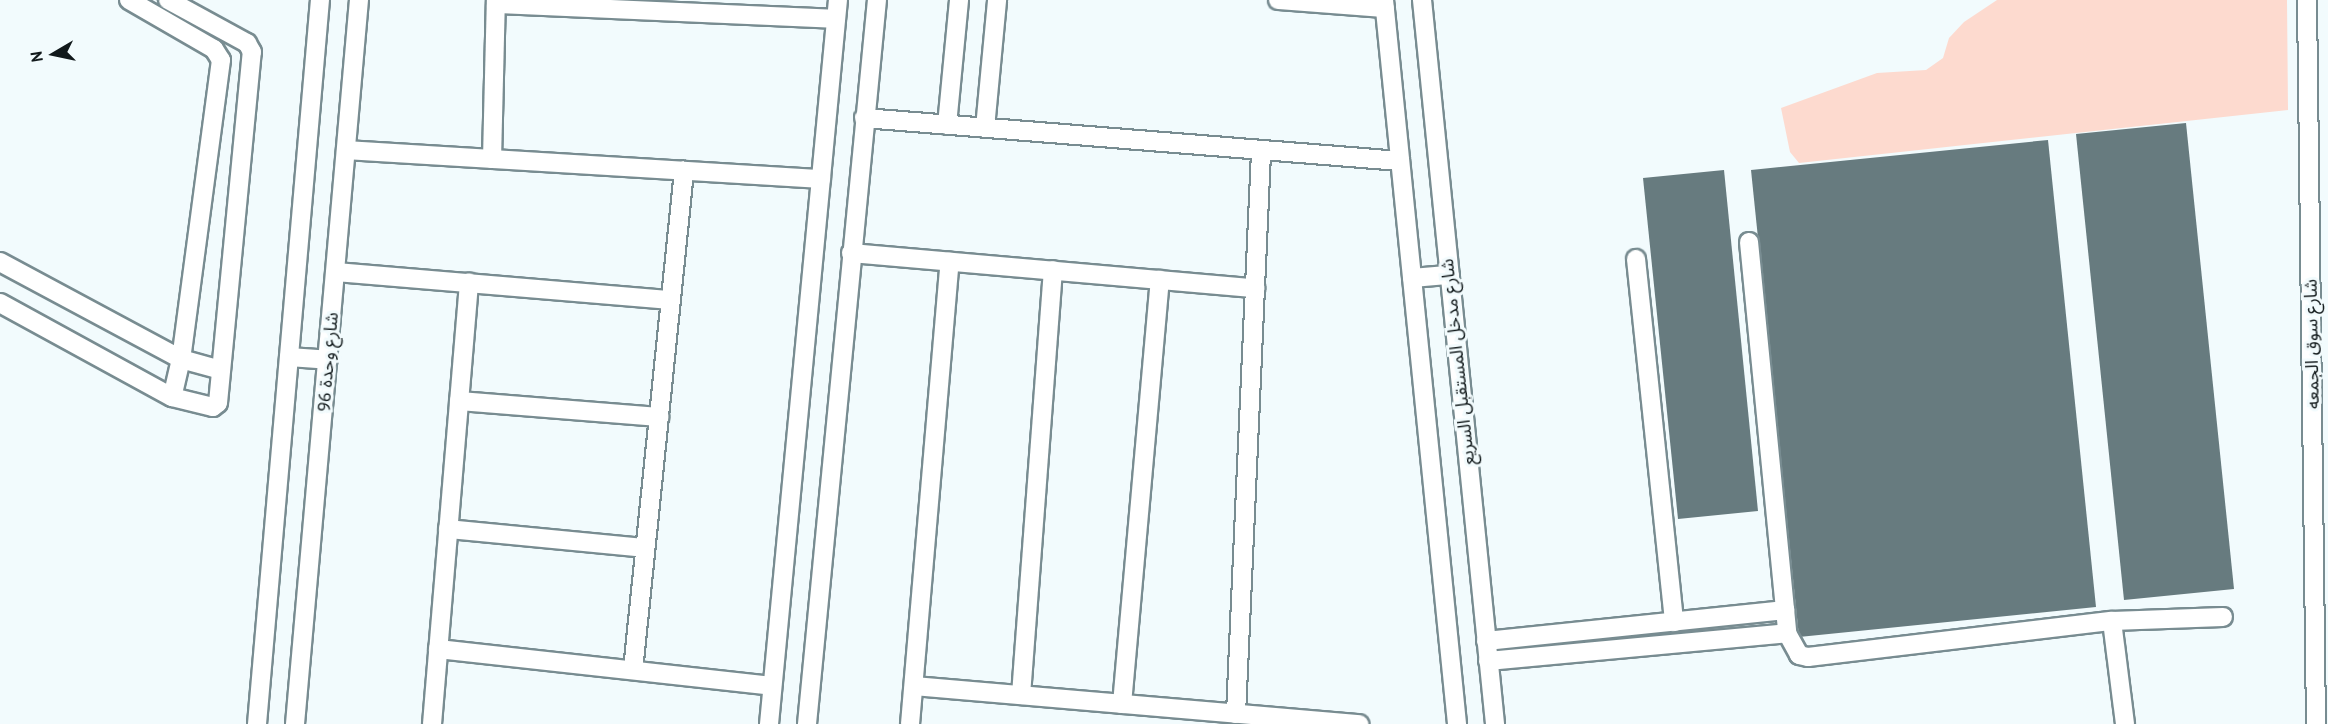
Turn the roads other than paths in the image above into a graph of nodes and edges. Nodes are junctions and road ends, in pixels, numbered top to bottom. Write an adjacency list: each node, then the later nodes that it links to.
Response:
1 (129, 0): 40 (street)
2 (168, 0): 42 (street)
3 (320, 0): 39 (street)
4 (359, 0): 19 (street, شارع وحدة 96)
5 (838, 0): 14 (street)
6 (877, 0): 15 (street)
7 (959, 0): 16 (street)
8 (997, 0): 18 (street)
9 (1278, 0): 13 (street)
10 (1422, 0): 32 (street, شارع مدخل المستقبل السريع)
11 (2307, 0): 17 (street, شارع سوق الجمعه)
12 (496, 2): 14 (street); 21 (street)
13 (1384, 4): 22 (street, شارع مدخل المستقبل السريع)
14 (836, 19): 24 (street)
15 (864, 118): 16 (street); 26 (street)
16 (947, 125): 18 (street)
17 (2319, 126): 48 (street, شارع سوق الجمعه)
18 (985, 128): 20 (street)
19 (346, 150): 21 (street); 31 (street, شارع وحدة 96)
20 (1261, 153): 22 (street); 36 (street)
21 (492, 159): 23 (street)
22 (1400, 161): 33 (street, شارع مدخل المستقبل السريع)
23 (684, 171): 24 (street); 37 (street)
24 (821, 179): 58 (street)
25 (1749, 242): 49 (street)
26 (851, 253): 28 (street); 67 (street)
27 (1636, 258): 52 (street)
28 (950, 261): 30 (street); 59 (street)
29 (0, 262): 40 (street)
30 (1053, 270): 34 (street); 60 (street)
31 (336, 272): 35 (street); 41 (street, شارع وحدة 96)
32 (1449, 275): 33 (street); 54 (street, شارع مدخل المستقبل السريع)
33 (1412, 278): 70 (street, شارع مدخل المستقبل السريع)
34 (1160, 280): 36 (street); 61 (street)
35 (469, 283): 37 (street); 44 (street)
36 (1255, 288): 62 (street)
37 (671, 300): 45 (street)
38 (0, 303): 43 (street)
39 (289, 357): 41 (street); 63 (street)
40 (181, 359): 42 (street); 43 (street)
41 (328, 360): 64 (street, شارع وحدة 96)
42 (221, 370): 43 (street)
43 (172, 397)
44 (459, 401): 45 (street); 46 (street)
45 (659, 417): 47 (street)
46 (448, 530): 47 (street); 55 (street)
47 (645, 548): 57 (street)
48 (2321, 565): 73 (street, شارع سوق الجمعه)
49 (1785, 610): 52 (street); 53 (street)
50 (2223, 616): 51 (street)
51 (2112, 621): 53 (street); 72 (street)
52 (1674, 622): 54 (street)
53 (1787, 633): 56 (street)
54 (1486, 641): 56 (street, شارع مدخل المستقبل السريع)
55 (438, 649): 57 (street); 65 (street)
56 (1488, 661): 71 (street, شارع مدخل المستقبل السريع)
57 (633, 670): 58 (street)
58 (772, 686): 66 (street)
59 (914, 686): 60 (street); 68 (street)
60 (1021, 695): 61 (street)
61 (1122, 704): 62 (street)
62 (1236, 714): 69 (street)
63 (257, 724)
64 (295, 724)
65 (432, 724)
66 (769, 724)
67 (807, 724)
68 (910, 724)
69 (1359, 724)
70 (1457, 724)
71 (1495, 724)
72 (2125, 724)
73 (2316, 724)

